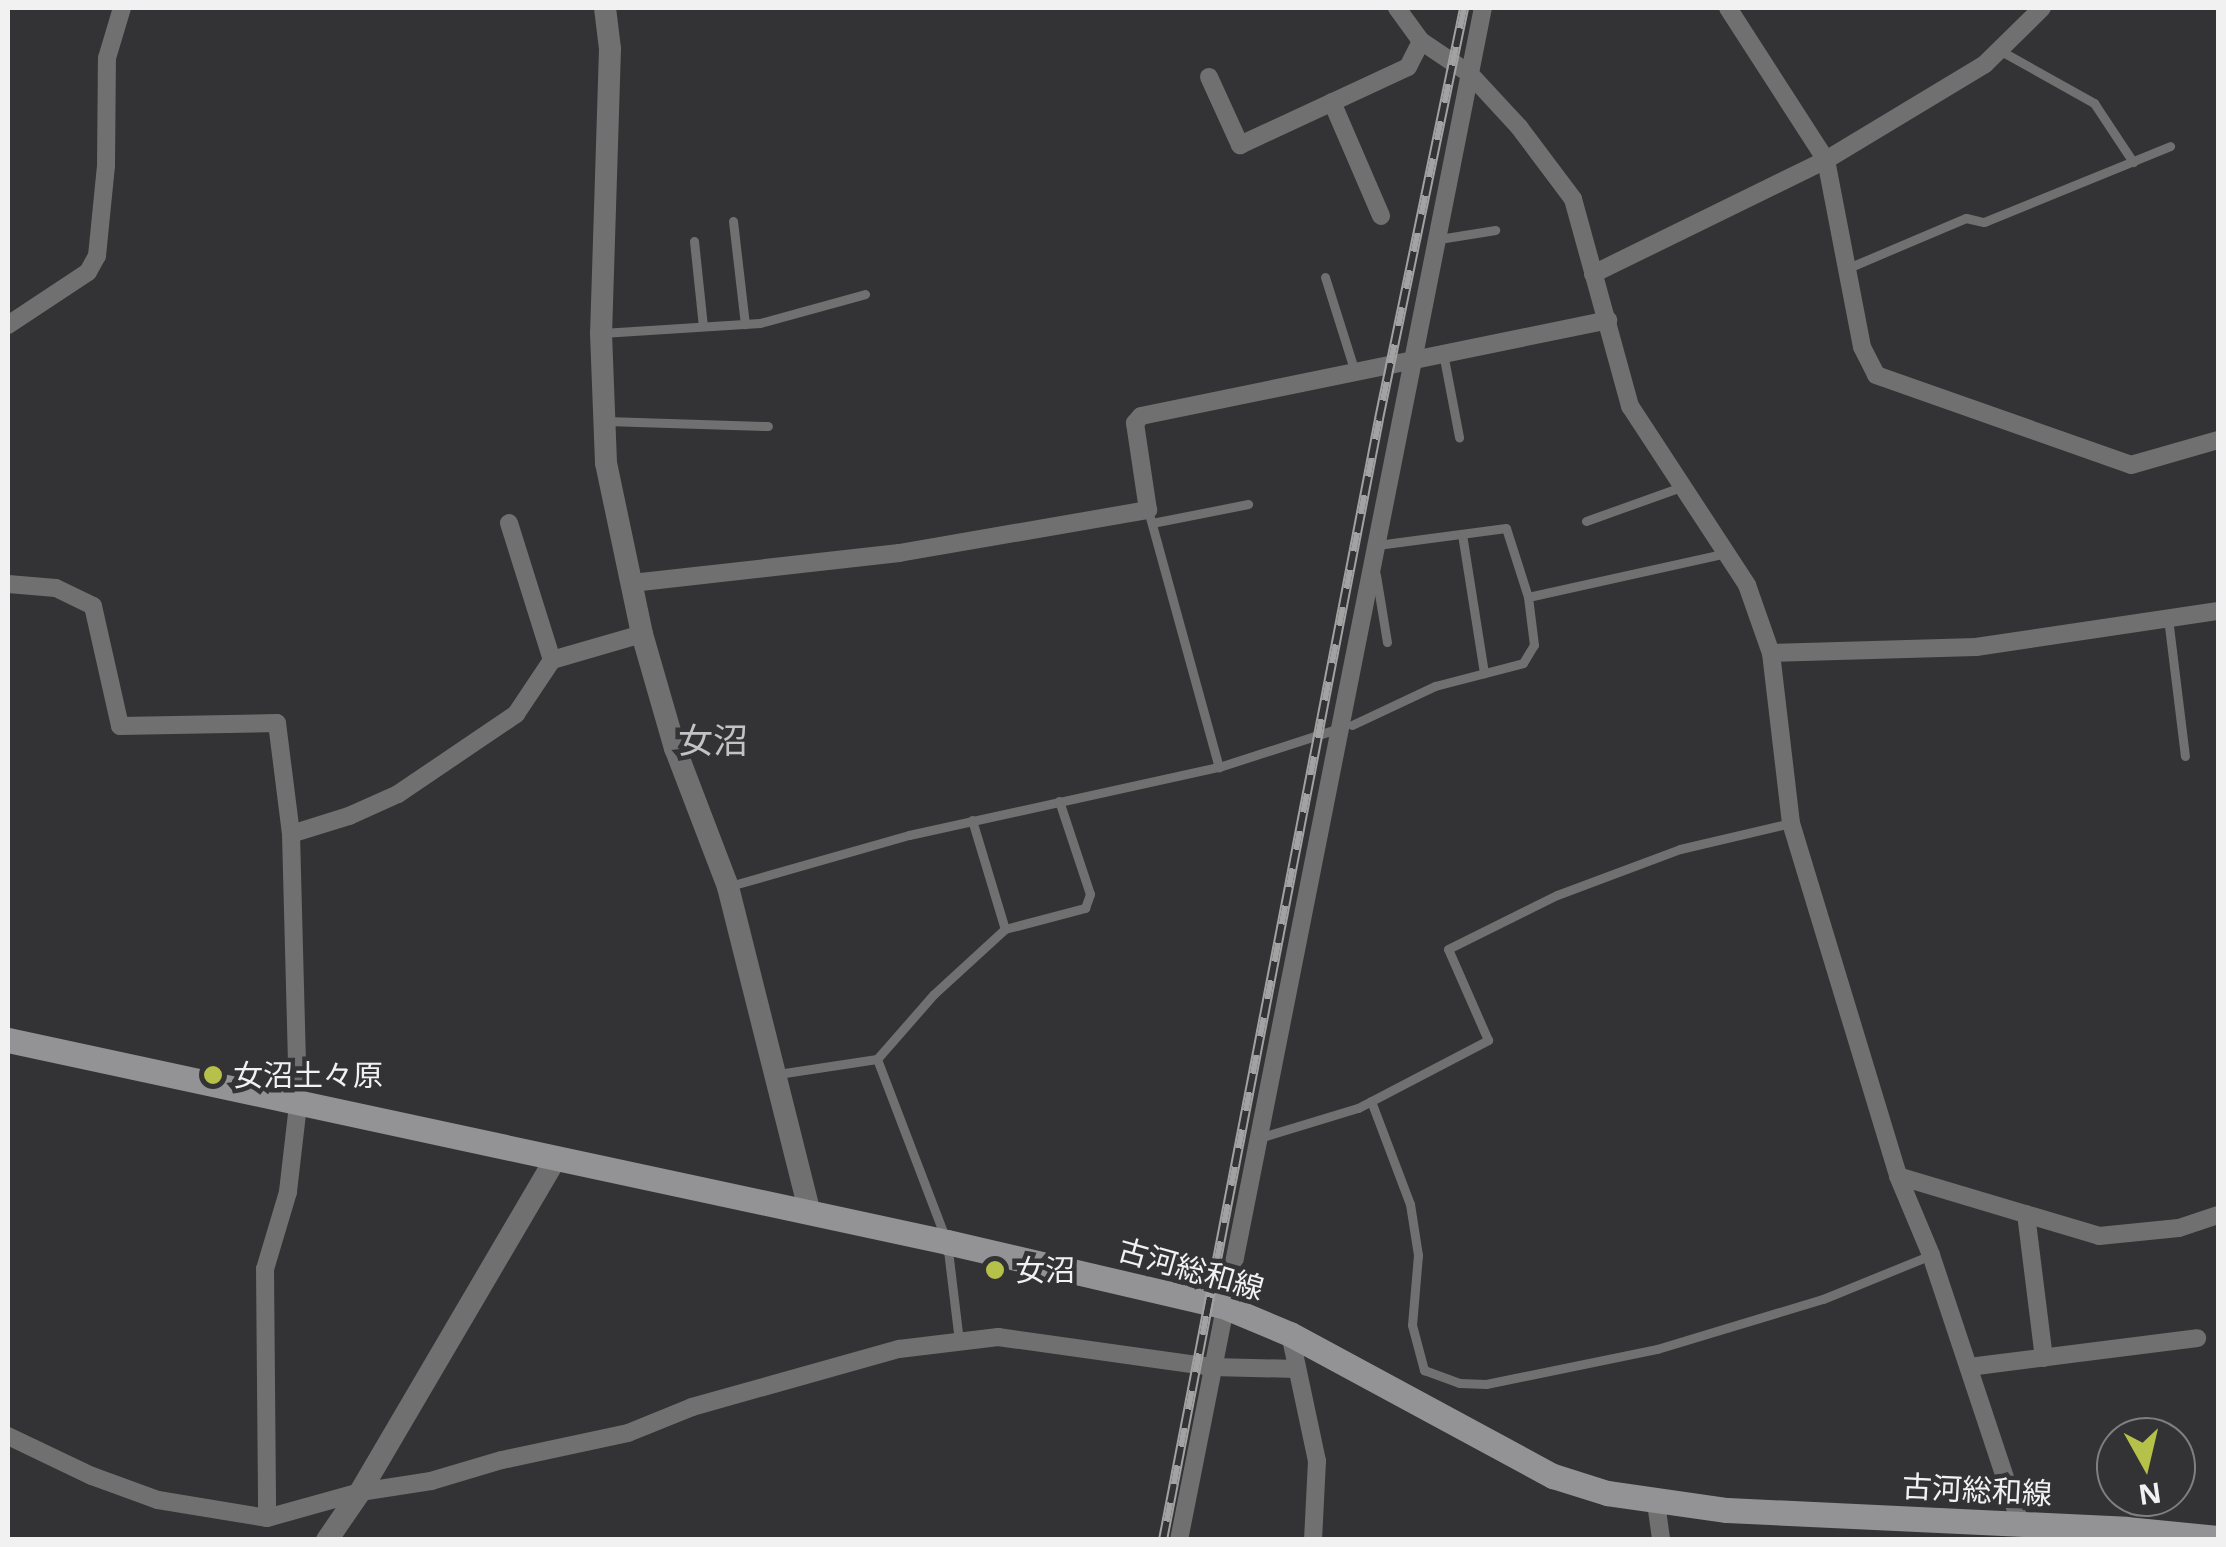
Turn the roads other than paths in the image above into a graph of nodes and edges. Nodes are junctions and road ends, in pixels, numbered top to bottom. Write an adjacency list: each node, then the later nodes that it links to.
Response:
1 (122, 8): 26 (street)
2 (605, 8): 28 (street)
3 (1397, 8): 7 (street)
4 (1483, 8): 9 (street)
5 (1728, 8): 13 (street)
6 (2042, 8): 8 (street)
7 (1421, 41): 9 (street); 11 (street)
8 (1999, 50): 13 (street); 14 (lane)
9 (1470, 74): 18 (street); 21 (street)
10 (1209, 77): 11 (street)
11 (1332, 102): 15 (street)
12 (2170, 146): 14 (lane)
13 (1826, 160): 20 (street); 21 (street)
14 (2133, 162): 20 (lane)
15 (1381, 216)
16 (734, 221): 25 (lane)
17 (1496, 230): 18 (lane)
18 (1436, 239): 30 (street)
19 (694, 241): 27 (lane)
20 (1846, 268): 35 (street)
21 (1593, 274): 24 (street)
22 (1325, 277): 31 (lane)
23 (865, 294): 25 (lane)
24 (1608, 320): 29 (street); 36 (street)
25 (744, 324): 27 (lane)
26 (8, 325)
27 (703, 326): 28 (lane)
28 (601, 334): 32 (street)
29 (1443, 354): 30 (street); 34 (lane)
30 (1412, 360): 31 (street); 42 (street)
31 (1355, 372): 38 (street)
32 (605, 421): 33 (lane); 44 (street)
33 (768, 426)
34 (1458, 437)
35 (2218, 440)
36 (1681, 487): 39 (lane); 43 (street)
37 (1248, 504): 38 (lane)
38 (1150, 516): 44 (street); 56 (lane)
39 (1586, 522)
40 (510, 524): 52 (street)
41 (1462, 534): 42 (lane); 46 (lane); 53 (lane)
42 (1373, 549): 50 (lane); 54 (street)
43 (1726, 553): 46 (lane); 51 (street)
44 (632, 583): 49 (street)
45 (8, 584): 60 (street)
46 (1528, 597): 53 (lane)
47 (2218, 611): 48 (street)
48 (2168, 618): 51 (street); 55 (lane)
49 (642, 634): 52 (street); 61 (street)
50 (1387, 642)
51 (1771, 653): 59 (street)
52 (552, 660): 60 (street)
53 (1484, 673): 54 (lane)
54 (1345, 727): 56 (lane); 68 (street)
55 (2185, 756)
56 (1219, 768): 57 (lane)
57 (1060, 801): 58 (lane); 62 (lane)
58 (972, 820): 61 (lane); 62 (lane)
59 (1791, 823): 66 (lane); 70 (street)
60 (291, 834): 67 (street)
61 (728, 887): 65 (street)
62 (1005, 929): 64 (lane)
63 (8, 1040): 67 (main road, 古河総和線)
64 (877, 1059): 65 (lane); 74 (lane)
65 (778, 1074): 71 (street)
66 (1371, 1101): 68 (lane); 75 (lane)
67 (298, 1105): 69 (main road, 古河総和線); 87 (street)
68 (1256, 1139): 76 (street)
69 (555, 1159): 71 (main road, 古河総和線); 85 (street)
70 (1898, 1176): 72 (street); 75 (street)
71 (810, 1214): 74 (main road, 古河総和線)
72 (2026, 1214): 73 (street); 80 (street)
73 (2218, 1214)
74 (948, 1242): 76 (main road, 古河総和線); 79 (lane)
75 (1931, 1254): 82 (street)
76 (1223, 1306): 77 (main road, 古河総和線); 81 (street)
77 (1290, 1334): 83 (street); 86 (main road, 古河総和線)
78 (2197, 1338): 80 (street)
79 (960, 1341): 81 (street); 85 (street)
80 (2044, 1358): 82 (street)
81 (1211, 1367): 83 (street); 92 (street)
82 (1968, 1368): 88 (street)
83 (1296, 1369): 93 (street)
84 (8, 1436): 87 (street)
85 (360, 1492): 87 (street); 91 (street)
86 (1656, 1503): 89 (main road, 古河総和線); 94 (street)
87 (267, 1518)
88 (2021, 1525): 89 (main road, 古河総和線); 90 (main road, 古河総和線)
89 (1936, 1530)
90 (2218, 1538)
91 (327, 1540)
92 (1180, 1540)
93 (1313, 1540)
94 (1661, 1540)

